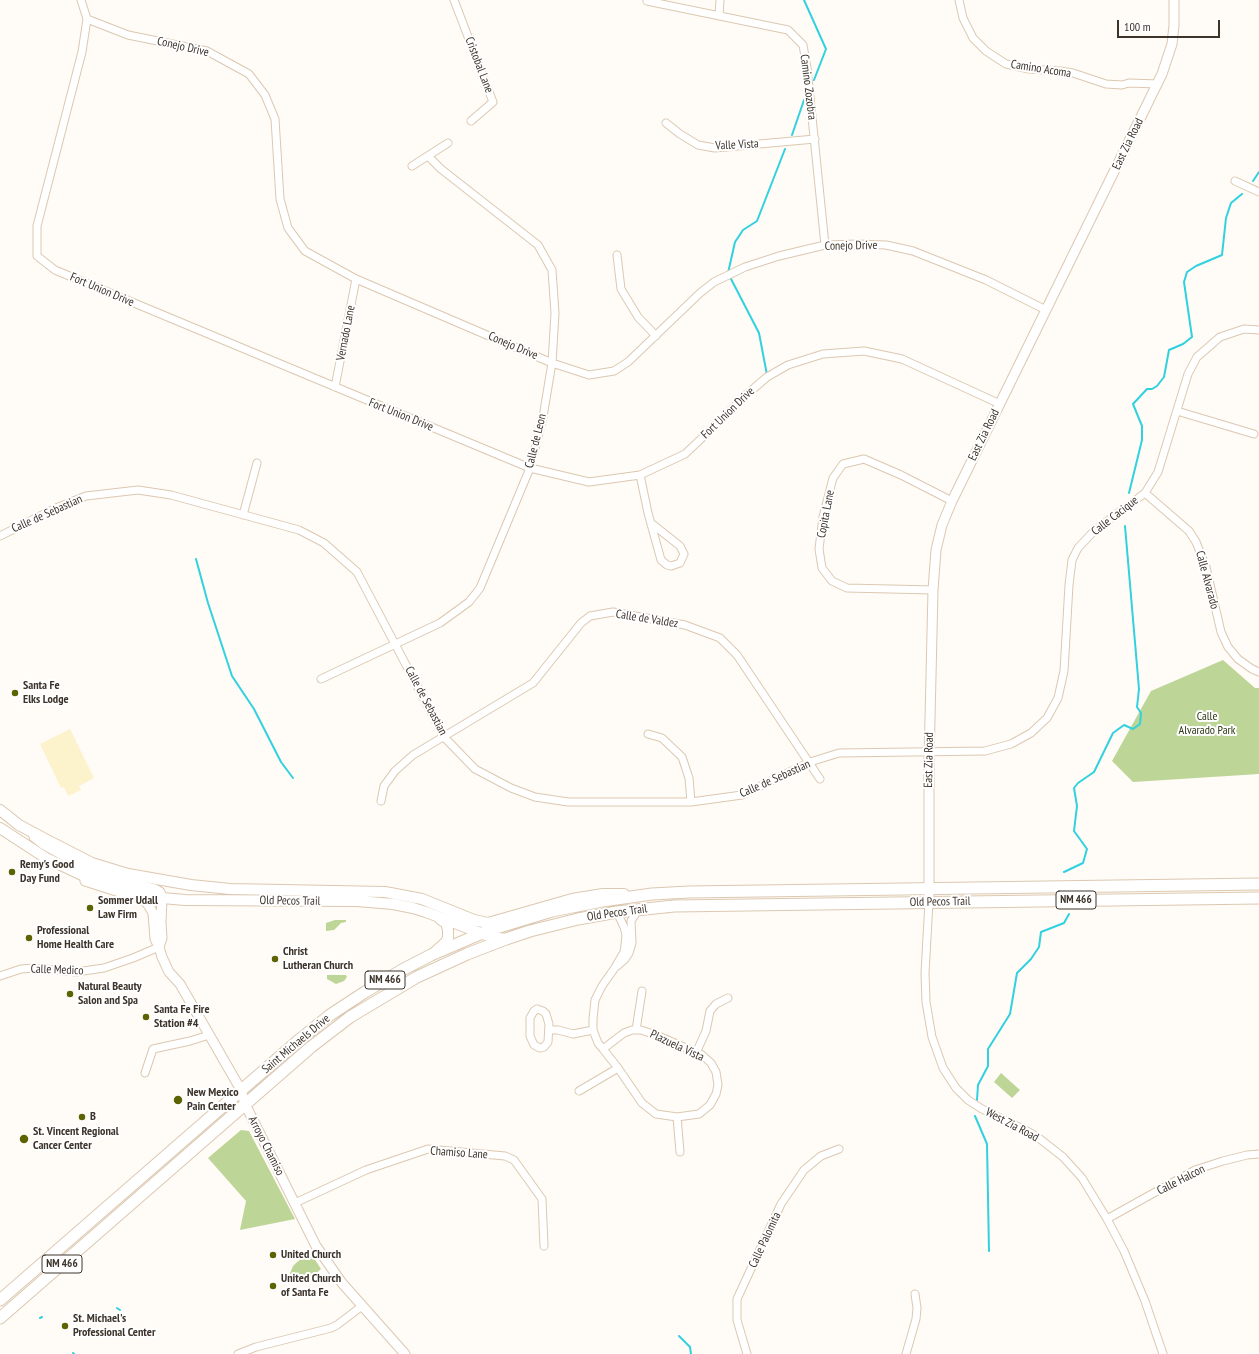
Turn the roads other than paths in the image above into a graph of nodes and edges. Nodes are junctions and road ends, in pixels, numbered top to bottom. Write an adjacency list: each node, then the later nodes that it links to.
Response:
1 (82, 0): 8 (street, Fort Union Drive)
2 (454, 0): 10 (street, Cristobal Lane)
3 (720, 0): 7 (street)
4 (960, 0): 9 (street, Camino Acoma)
5 (1174, 0): 9 (street, East Zia Road)
6 (647, 1): 7 (street, Camino Zozobra)
7 (719, 16): 12 (street, Camino Zozobra)
8 (87, 19): 20 (street, Conejo Drive); 25 (street, Fort Union Drive)
9 (1158, 84): 21 (street, East Zia Road)
10 (471, 122)
11 (666, 123): 12 (street, Valle Vista)
12 (815, 139): 18 (street, Camino Zozobra)
13 (448, 143): 14 (street)
14 (428, 156): 15 (street); 24 (street, Calle de Leon)
15 (412, 166)
16 (1235, 181): 17 (street)
17 (1259, 192)
18 (825, 245): 21 (street, Conejo Drive); 23 (street, Conejo Drive)
19 (617, 255): 23 (street)
20 (356, 279): 24 (street, Conejo Drive); 25 (street, Vernado Lane)
21 (1046, 310): 26 (street, East Zia Road)
22 (1259, 330): 27 (street, Calle Cacique)
23 (656, 336): 24 (street, Conejo Drive)
24 (552, 363): 30 (street, Calle de Leon)
25 (336, 387): 30 (street, Fort Union Drive)
26 (1000, 404): 31 (street, Fort Union Drive); 33 (street, East Zia Road)
27 (1177, 411): 28 (street); 32 (street, Calle Cacique)
28 (1254, 434)
29 (257, 463): 34 (street)
30 (530, 468): 31 (street, Fort Union Drive); 38 (street, Calle de Leon)
31 (640, 475): 35 (street)
32 (1145, 492): 39 (street, Calle Alvarado); 43 (street, Calle Cacique)
33 (952, 501): 37 (street, East Zia Road); 37 (street, Copita Lane)
34 (243, 515): 36 (street, Calle de Sebastian); 38 (street, Calle de Sebastian)
35 (651, 523): 35 (street)
36 (0, 536)
37 (932, 590): 43 (street, East Zia Road)
38 (395, 644): 40 (street, Calle de Leon); 42 (street, Calle de Sebastian)
39 (1259, 672)
40 (321, 679)
41 (648, 734): 47 (street)
42 (444, 737): 44 (street, Calle de Valdez); 46 (street, Calle de Valdez); 47 (street, Calle de Sebastian)
43 (929, 752): 44 (street, Calle de Sebastian); 53 (street, East Zia Road)
44 (810, 762): 45 (street, Calle de Valdez); 47 (street, Calle de Sebastian)
45 (820, 779)
46 (381, 802)
47 (691, 802)
48 (0, 810): 49 (main road, Old Pecos Trail)
49 (19, 825): 55 (main road, Old Pecos Trail); 56 (street)
50 (0, 828): 51 (main road, Old Pecos Trail)
51 (46, 858): 56 (main road, Old Pecos Trail); 64 (street)
52 (1259, 884): 53 (main road, Old Pecos Trail / NM 466)
53 (928, 888): 54 (main road, Old Pecos Trail / NM 466); 58 (street, East Zia Road)
54 (689, 892): 55 (main road, Old Pecos Trail / NM 466); 61 (main road)
55 (652, 894): 62 (main road, Saint Michaels Drive / NM 466)
56 (162, 898): 60 (main road, Old Pecos Trail); 64 (street, Arroyo Chamiso)
57 (1259, 898): 58 (main road, Old Pecos Trail / NM 466)
58 (929, 902): 59 (main road, Old Pecos Trail / NM 466); 86 (street, West Zia Road)
59 (638, 910): 61 (main road, Old Pecos Trail / NM 466); 66 (street, Plazuela Vista)
60 (426, 912): 62 (main road, Old Pecos Trail); 65 (main road)
61 (617, 912): 63 (main road, Old Pecos Trail / NM 466); 66 (street, Plazuela Vista)
62 (480, 934): 63 (main road, Old Pecos Trail); 65 (main road, Saint Michaels Drive / NM 466)
63 (506, 939): 80 (main road, Saint Michaels Drive / NM 466)
64 (159, 947): 67 (street, Calle Medico); 73 (street, Arroyo Chamiso)
65 (431, 955): 78 (main road, Saint Michaels Drive / NM 466)
66 (614, 969): 71 (street, Plazuela Vista)
67 (0, 976)
68 (642, 991): 72 (street)
69 (728, 998): 75 (street)
70 (550, 1030): 70 (street); 71 (street)
71 (593, 1030): 74 (street, Plazuela Vista)
72 (636, 1030): 74 (street, Plazuela Vista); 75 (street, Plazuela Vista)
73 (209, 1035): 77 (street); 78 (street, Arroyo Chamiso)
74 (603, 1049): 76 (street, Plazuela Vista)
75 (696, 1052): 81 (street, Plazuela Vista)
76 (618, 1068): 79 (street); 81 (street, Plazuela Vista)
77 (145, 1073)
78 (241, 1090): 80 (street, Arroyo Chamiso); 88 (main road, Saint Michaels Drive / NM 466)
79 (579, 1091)
80 (245, 1104): 85 (street, Arroyo Chamiso); 92 (main road, Saint Michaels Drive / NM 466)
81 (677, 1117): 83 (street)
82 (839, 1149): 96 (street, Calle Palomita)
83 (680, 1152)
84 (1259, 1154): 86 (street, Calle Halcon)
85 (295, 1203): 87 (street, Chamiso Lane); 91 (street, Arroyo Chamiso)
86 (1107, 1219): 98 (street, West Zia Road)
87 (544, 1246)
88 (55, 1252): 90 (main road, Saint Michaels Drive / NM 466); 92 (main road)
89 (914, 1294): 97 (street)
90 (0, 1300)
91 (362, 1306): 94 (street); 95 (street, Arroyo Chamiso)
92 (10, 1309): 93 (main road, Saint Michaels Drive / NM 466)
93 (0, 1318)
94 (238, 1354)
95 (405, 1354)
96 (747, 1354)
97 (906, 1354)
98 (1163, 1354)

